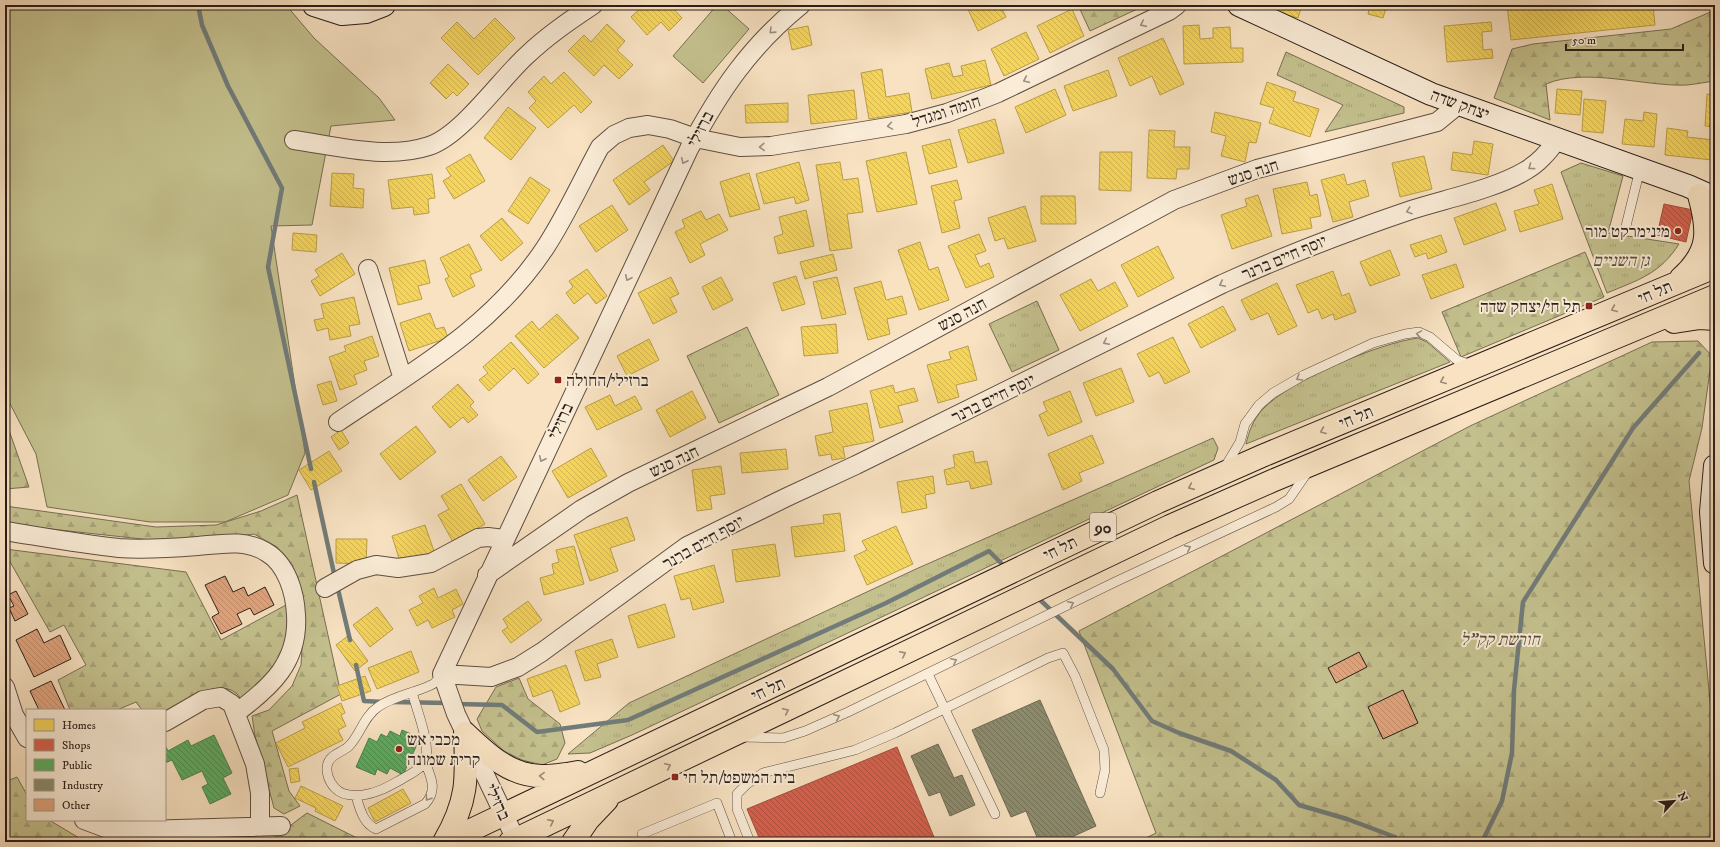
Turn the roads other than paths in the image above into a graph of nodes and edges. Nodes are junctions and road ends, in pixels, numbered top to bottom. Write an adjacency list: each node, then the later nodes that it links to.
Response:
1 (314, 5): 2 (street)
2 (384, 5)
3 (594, 5): 9 (street)
4 (801, 5): 8 (street, ברזילי, one-way to 8)
5 (1177, 5): 8 (street, חומה ומגדל, one-way to 8)
6 (1239, 5): 7 (street, יצחק שדה)
7 (1460, 104): 10 (street, יצחק שדה); 29 (street, חנה סנש)
8 (696, 138): 21 (street, חומה ומגדל); 27 (street, ברזילי, one-way to 27)
9 (294, 140)
10 (1557, 140): 11 (street, יצחק שדה); 31 (street, יוסף חיים ברנר, one-way to 31)
11 (1640, 169): 12 (street, יצחק שדה); 13 (lane)
12 (1707, 198): 16 (highway)
13 (1626, 226)
14 (1715, 267): 16 (highway, תל חי / 90)
15 (368, 268): 21 (street)
16 (1675, 284): 20 (highway, תל חי / 90, one-way to 20)
17 (1715, 296): 19 (highway, תל חי / 90)
18 (1715, 319): 19 (highway)
19 (1639, 328): 23 (highway, תל חי / 90)
20 (1476, 367): 25 (highway, תל חי / 90, one-way to 25); 25 (lane, one-way to 25)
21 (403, 379): 22 (street, חומה ומגדל)
22 (338, 422)
23 (1311, 465): 32 (lane, one-way to 23); 40 (highway, תל חי / 90, one-way to 23)
24 (1715, 466): 28 (street)
25 (1220, 475): 43 (highway, תל חי / 90, one-way to 43)
26 (5, 531): 37 (street)
27 (504, 539): 29 (street, ברזילי); 30 (street)
28 (1715, 563)
29 (487, 575): 31 (street, ברזילי)
30 (325, 588)
31 (442, 674): 34 (lane); 39 (street, ברזילי)
32 (928, 674): 35 (lane); 40 (lane, one-way to 32)
33 (5, 687): 36 (street)
34 (412, 692): 42 (lane); 46 (lane)
35 (945, 708): 45 (lane); 47 (lane); 58 (lane)
36 (9, 713): 41 (street)
37 (236, 713): 38 (street); 51 (street)
38 (166, 721)
39 (465, 733): 43 (highway, one-way to 39); 48 (street, ברזילי); 54 (highway)
40 (732, 736): 44 (highway, תל חי / 90, one-way to 40)
41 (26, 737)
42 (425, 762): 46 (lane); 46 (lane, one-way to 46)
43 (594, 770): 48 (highway, תל חי / 90)
44 (617, 790): 53 (highway, תל חי / 90, one-way to 44); 55 (highway)
45 (1100, 793)
46 (356, 796)
47 (995, 814)
48 (504, 815): 53 (street, ברזילי); 54 (highway, 90)
49 (85, 821): 52 (street)
50 (281, 826): 51 (street)
51 (260, 827): 52 (street)
52 (106, 836)
53 (514, 841)
54 (445, 842)
55 (573, 842)
56 (645, 842): 57 (lane)
57 (732, 842)
58 (750, 842)

